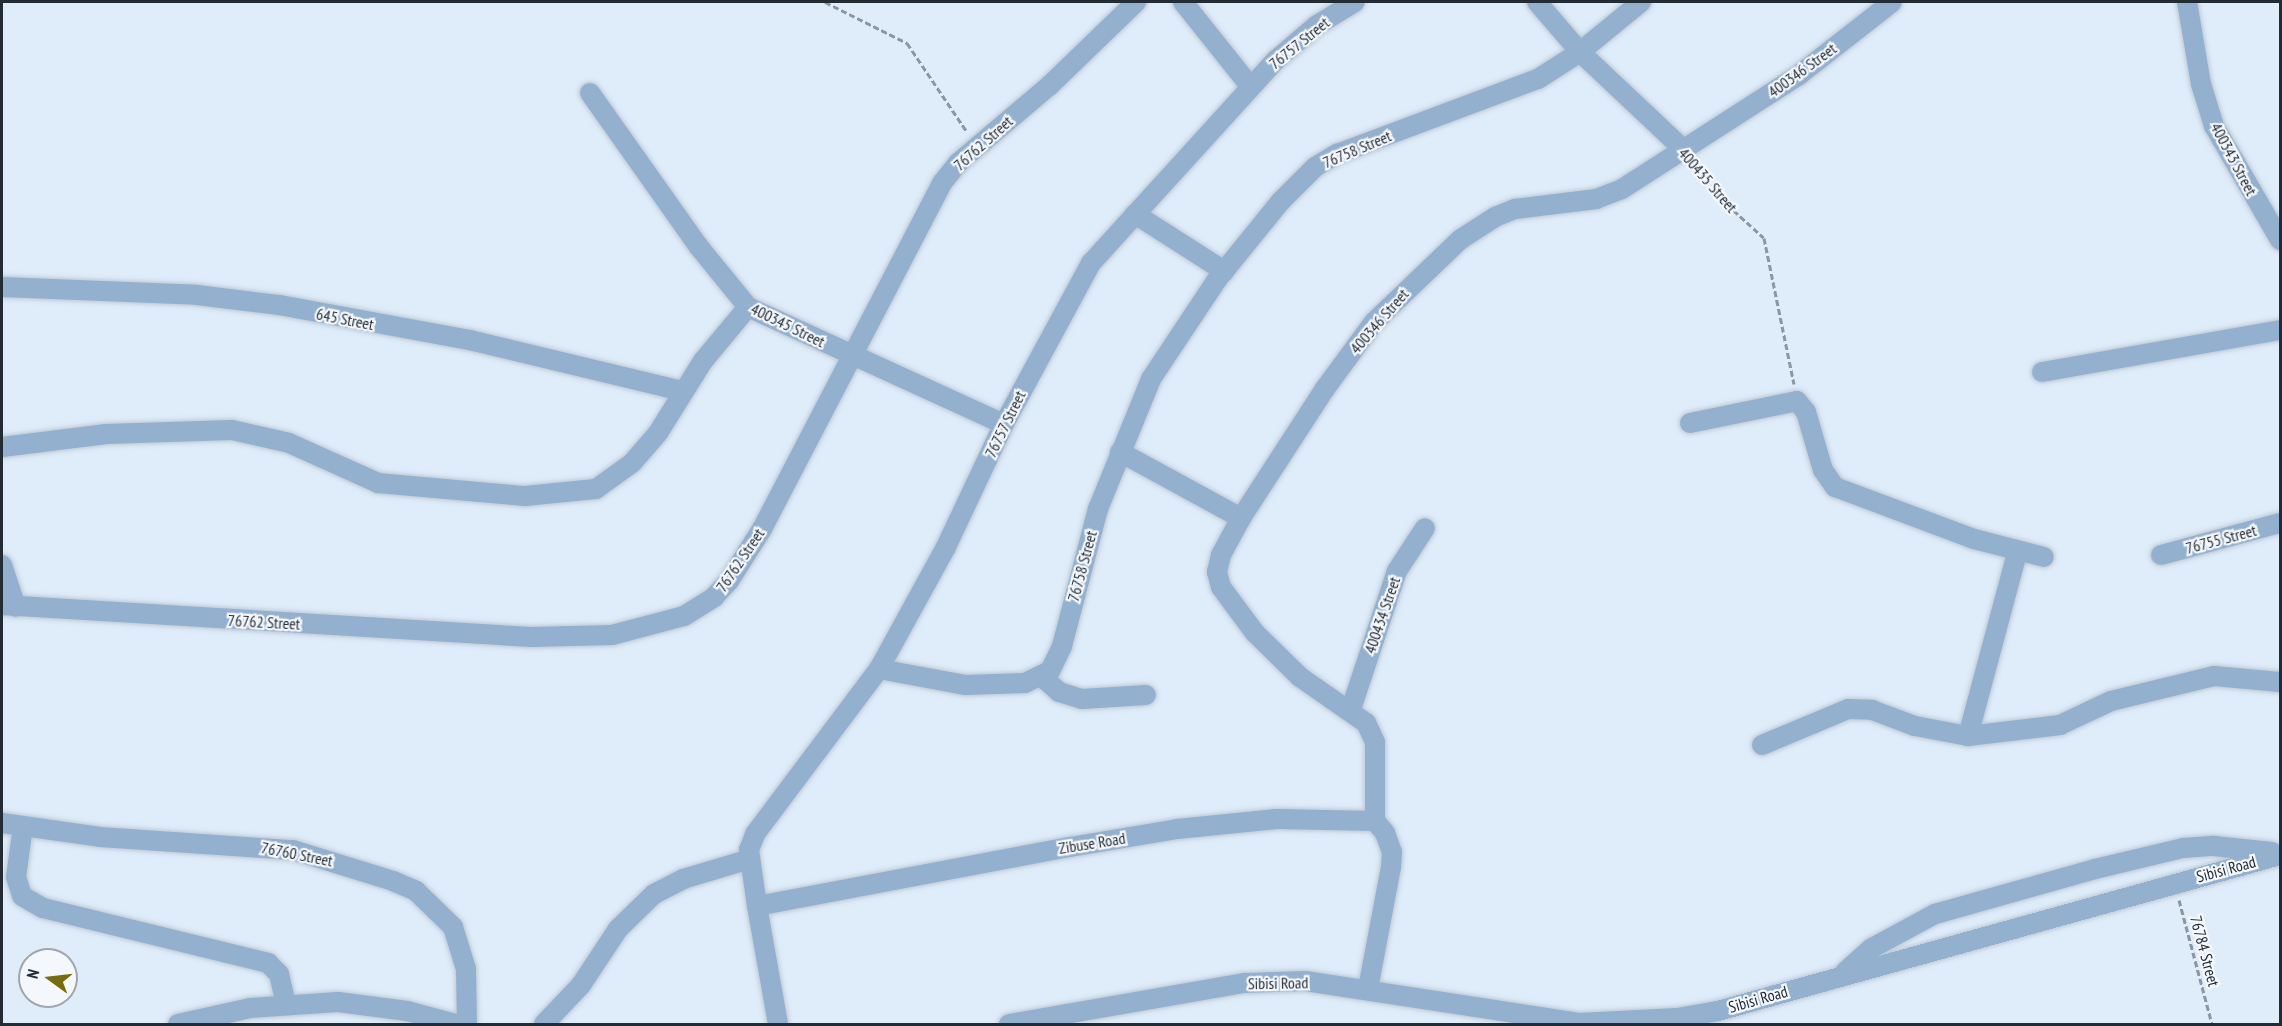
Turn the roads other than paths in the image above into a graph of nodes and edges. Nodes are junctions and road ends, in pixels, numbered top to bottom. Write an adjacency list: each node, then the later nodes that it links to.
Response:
1 (1136, 2): 18 (street, 76762 Street)
2 (1183, 2): 9 (street)
3 (1355, 2): 9 (street, 76757 Street)
4 (1537, 2): 8 (street, 400435 Street)
5 (1641, 2): 8 (street, 76758 Street)
6 (1892, 2): 11 (street, 400346 Street)
7 (2187, 2): 13 (street, 400343 Street)
8 (1580, 52): 11 (street, 400435 Street); 14 (street, 76758 Street)
9 (1250, 86): 12 (street, 76757 Street)
10 (590, 93): 16 (street, 400345 Street)
11 (1682, 148): 25 (street, 400346 Street)
12 (1135, 214): 14 (street); 22 (street, 76757 Street)
13 (2280, 240)
14 (1224, 271): 24 (street, 76758 Street)
15 (2, 287): 20 (street, 645 Street)
16 (748, 307): 18 (street, 400345 Street); 20 (street)
17 (2280, 330): 19 (street)
18 (854, 356): 22 (street, 400345 Street); 32 (street, 76762 Street)
19 (2042, 372)
20 (683, 391): 23 (street)
21 (1690, 423): 28 (street)
22 (1004, 424): 33 (street, 76757 Street)
23 (2, 447)
24 (1120, 452): 25 (street); 34 (street, 76758 Street)
25 (1241, 518): 37 (street, 400346 Street)
26 (2280, 523): 29 (street, 76755 Street)
27 (1425, 528): 37 (street, 400434 Street)
28 (2017, 553): 30 (street); 38 (street)
29 (2161, 555)
30 (2044, 557)
31 (2, 565): 32 (street)
32 (9, 606)
33 (879, 669): 34 (street); 44 (street, 76757 Street)
34 (1042, 677): 36 (street)
35 (2280, 682): 38 (street)
36 (1146, 695)
37 (1351, 709): 40 (street, 400346 Street)
38 (1968, 736): 39 (street)
39 (1762, 745)
40 (1375, 821): 45 (street, Zibuse Road); 47 (street)
41 (2, 823): 42 (street, 76760 Street)
42 (23, 826): 48 (street); 52 (street, 76760 Street)
43 (2280, 854): 46 (street, Sibisi Road); 46 (street)
44 (750, 859): 45 (street, 76757 Street); 53 (street)
45 (757, 906): 54 (street)
46 (1841, 976): 49 (street, Sibisi Road)
47 (1368, 989): 49 (street, Sibisi Road); 55 (street, Sibisi Road)
48 (286, 1004): 50 (street); 51 (street)
49 (1523, 1021)
50 (178, 1024)
51 (456, 1024)
52 (467, 1024)
53 (544, 1024)
54 (778, 1024)
55 (1009, 1024)

